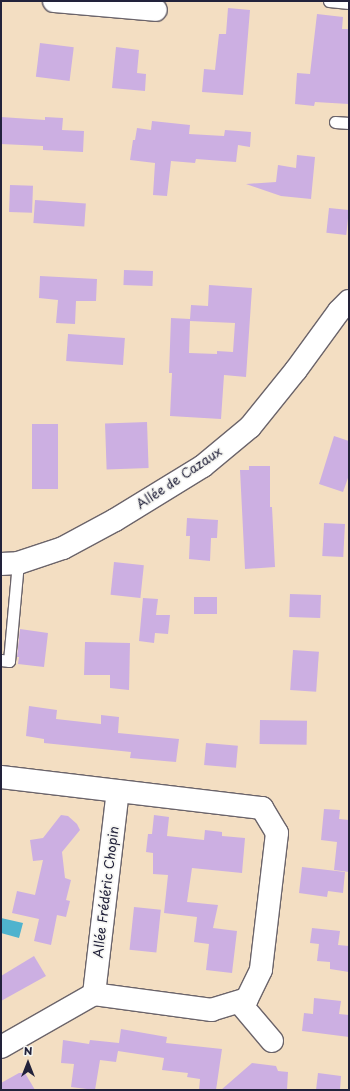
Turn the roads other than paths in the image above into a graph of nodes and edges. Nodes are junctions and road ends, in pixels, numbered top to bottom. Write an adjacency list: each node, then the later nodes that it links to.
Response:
1 (54, 1): 4 (street)
2 (328, 1): 3 (lane)
3 (349, 3)
4 (156, 10)
5 (335, 122): 6 (lane)
6 (349, 123)
7 (349, 301): 8 (street, Allée de Cazaux)
8 (9, 564): 9 (lane)
9 (1, 660)
10 (1, 777): 11 (street)
11 (118, 791): 12 (street, Allée Frédéric Chopin); 13 (street)
12 (94, 994): 13 (street); 15 (street)
13 (239, 1002): 14 (street)
14 (272, 1041)
15 (1, 1046)

